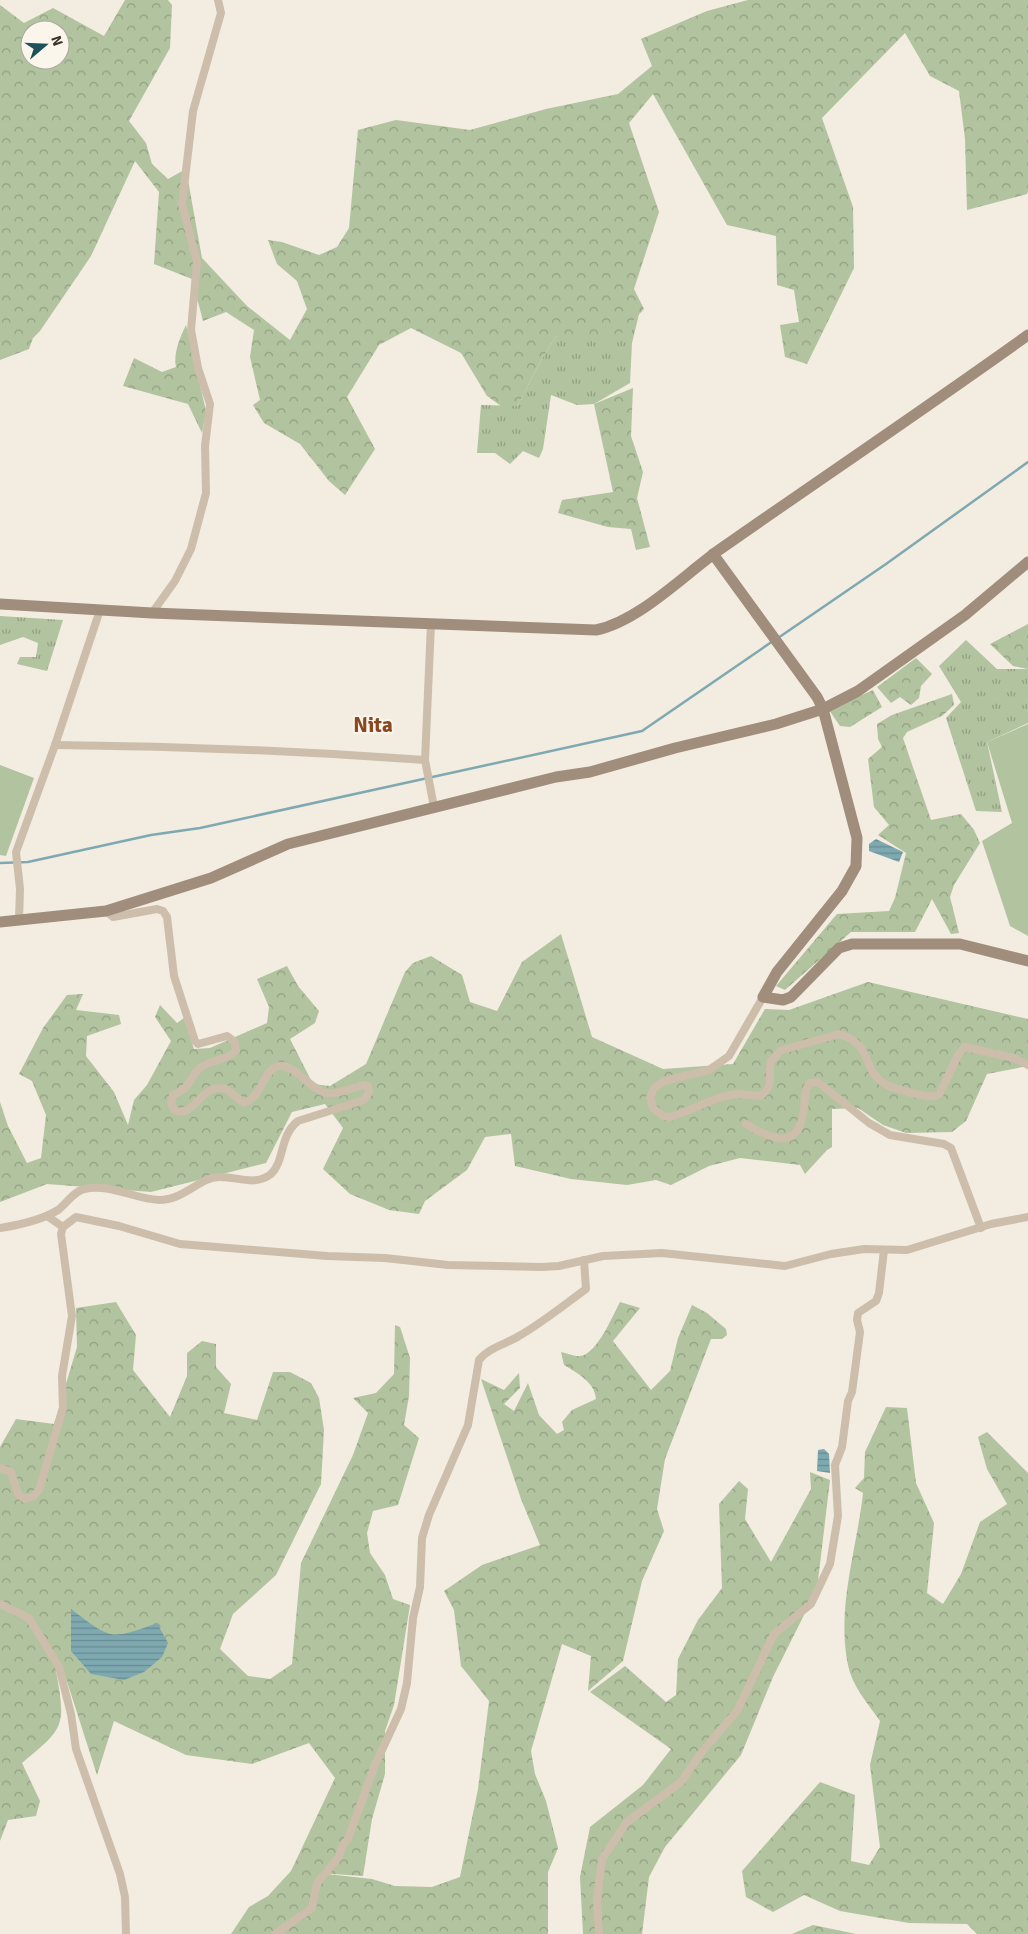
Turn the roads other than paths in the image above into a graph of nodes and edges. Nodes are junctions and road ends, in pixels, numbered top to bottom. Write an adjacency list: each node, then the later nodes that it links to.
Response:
1 (218, 0): 7 (street)
2 (1028, 335): 3 (street)
3 (713, 554): 8 (street); 9 (street)
4 (1028, 562): 9 (street)
5 (0, 604): 6 (street)
6 (100, 610): 7 (street); 10 (street)
7 (152, 613): 8 (street)
8 (431, 624): 11 (street)
9 (823, 709): 12 (street); 17 (street)
10 (55, 746): 11 (street); 14 (street)
11 (425, 760): 12 (street)
12 (434, 807): 13 (street)
13 (106, 912): 14 (street); 20 (street)
14 (19, 920): 15 (street)
15 (0, 922)
16 (1028, 961): 17 (street)
17 (763, 997): 18 (street)
18 (1028, 1065)
19 (746, 1124): 24 (street)
20 (46, 1216): 22 (street); 23 (street)
21 (1028, 1217): 24 (street)
22 (63, 1227): 26 (street); 27 (street)
23 (0, 1228)
24 (981, 1228): 25 (street)
25 (884, 1250): 26 (street); 31 (street)
26 (584, 1260): 30 (street)
27 (0, 1468)
28 (0, 1604): 29 (street)
29 (126, 1934)
30 (275, 1934)
31 (599, 1934)

